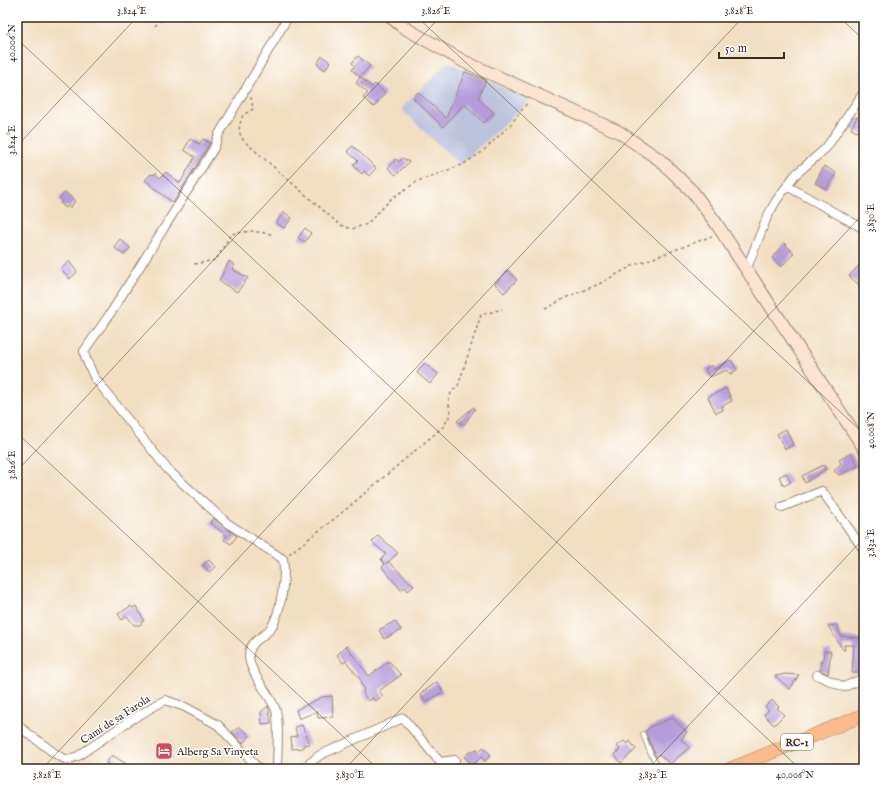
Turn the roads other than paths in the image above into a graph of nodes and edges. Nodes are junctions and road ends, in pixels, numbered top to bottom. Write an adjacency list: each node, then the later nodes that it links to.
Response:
1 (288, 17): 17 (street)
2 (391, 17): 6 (street)
3 (864, 92): 4 (street)
4 (787, 186): 5 (street); 6 (street)
5 (864, 229)
6 (746, 268): 7 (street)
7 (864, 448)
8 (782, 507): 9 (street)
9 (864, 550)
10 (817, 675): 11 (street)
11 (864, 678)
12 (864, 715): 20 (main road, RC-1)
13 (17, 725): 16 (street, Camí de sa Farola)
14 (643, 734): 19 (lane)
15 (455, 760): 18 (street)
16 (259, 769)
17 (277, 769)
18 (302, 769)
19 (660, 769)
20 (730, 769)

